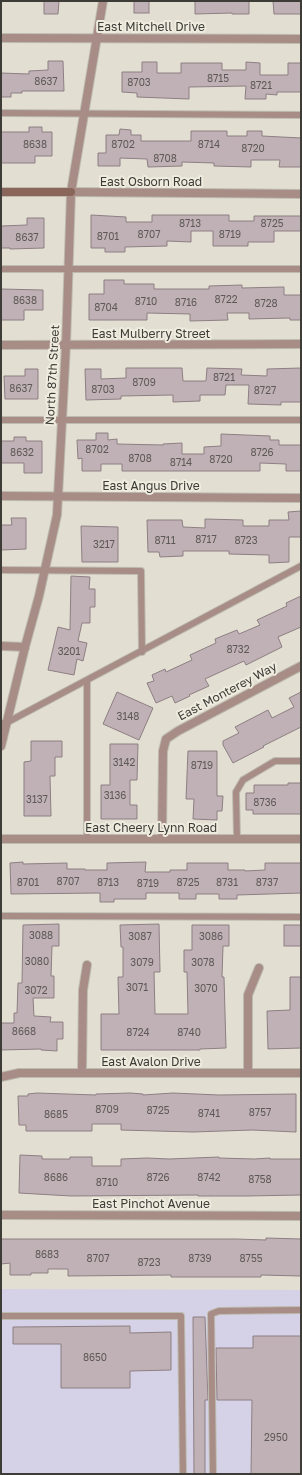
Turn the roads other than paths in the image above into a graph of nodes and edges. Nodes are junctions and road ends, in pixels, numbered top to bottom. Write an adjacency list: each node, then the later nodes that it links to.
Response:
1 (103, 1): 3 (street, North 87th Street)
2 (1, 38): 3 (street, East Mitchell Drive)
3 (96, 38): 4 (street, East Mitchell Drive); 6 (street, North 87th Street)
4 (301, 38)
5 (1, 113): 6 (lane)
6 (84, 114): 7 (lane); 9 (street, North 87th Street)
7 (301, 115)
8 (1, 192): 9 (street, East Osborn Road)
9 (71, 192): 10 (street, East Osborn Road); 12 (street, North 87th Street)
10 (301, 194)
11 (1, 269): 12 (lane)
12 (68, 269): 13 (lane); 16 (street, North 87th Street)
13 (301, 269)
14 (301, 344): 16 (street, East Mulberry Street)
15 (1, 345): 16 (street, East Mulberry Street)
16 (66, 345): 17 (street, North 87th Street)
17 (62, 419): 18 (lane); 19 (lane); 21 (street, North 87th Street)
18 (1, 420)
19 (301, 420)
20 (1, 496): 21 (street, East Angus Drive)
21 (58, 497): 22 (street, East Angus Drive); 25 (street, North 87th Street)
22 (301, 498)
23 (301, 566): 28 (lane)
24 (1, 570): 25 (lane)
25 (45, 570): 27 (street, North 87th Street); 28 (lane)
26 (1, 646): 27 (street)
27 (25, 646): 31 (street, North 87th Street)
28 (142, 652): 30 (lane)
29 (301, 666): 36 (street, East Monterey Way)
30 (87, 681): 31 (lane); 35 (lane)
31 (4, 724): 32 (street, North 87th Street)
32 (1, 746)
33 (301, 761): 37 (lane)
34 (1, 839): 35 (street, East Cheery Lynn Road)
35 (87, 839): 36 (street, East Cheery Lynn Road)
36 (162, 839): 37 (street, East Cheery Lynn Road)
37 (237, 839): 38 (street, East Cheery Lynn Road)
38 (301, 839)
39 (1, 916): 40 (lane)
40 (301, 917)
41 (87, 966): 43 (street)
42 (259, 968): 44 (street)
43 (82, 1073): 44 (street, East Avalon Drive); 46 (street, East Avalon Drive)
44 (248, 1073): 45 (street, East Avalon Drive)
45 (301, 1073)
46 (1, 1077)
47 (1, 1215): 48 (street, East Pinchot Avenue)
48 (301, 1216)
49 (301, 1310): 52 (lane)
50 (1, 1316): 51 (lane)
51 (183, 1474)
52 (213, 1474)

